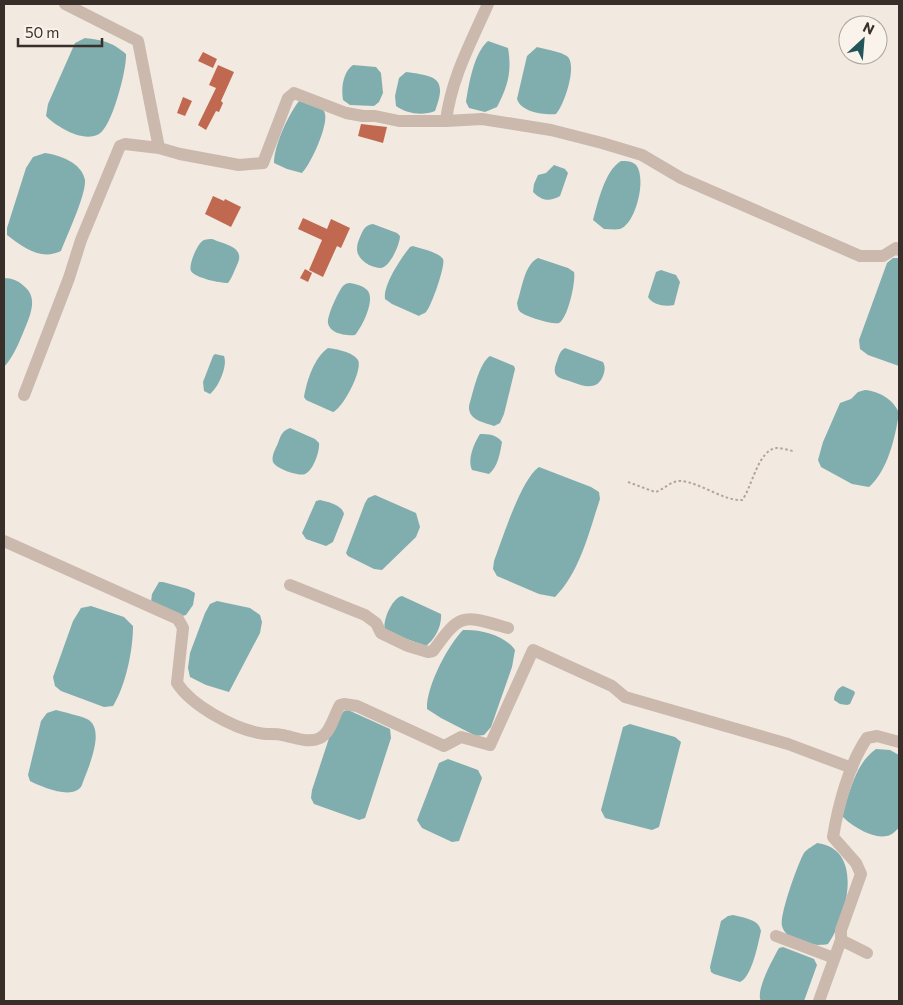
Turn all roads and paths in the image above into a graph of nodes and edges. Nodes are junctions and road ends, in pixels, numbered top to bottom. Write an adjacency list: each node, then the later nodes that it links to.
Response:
1 (66, 4): 4 (street)
2 (488, 4): 3 (street)
3 (446, 121): 4 (street); 5 (street)
4 (160, 148): 6 (street)
5 (899, 250)
6 (24, 395)
7 (793, 451): 8 (path)
8 (628, 482)
9 (4, 541): 13 (street)
10 (290, 585): 11 (street)
11 (508, 628)
12 (899, 742): 13 (street)
13 (852, 768): 15 (street)
14 (776, 936): 17 (street)
15 (841, 940): 16 (street); 17 (street)
16 (867, 953)
17 (834, 958): 18 (street)
18 (819, 1001)

